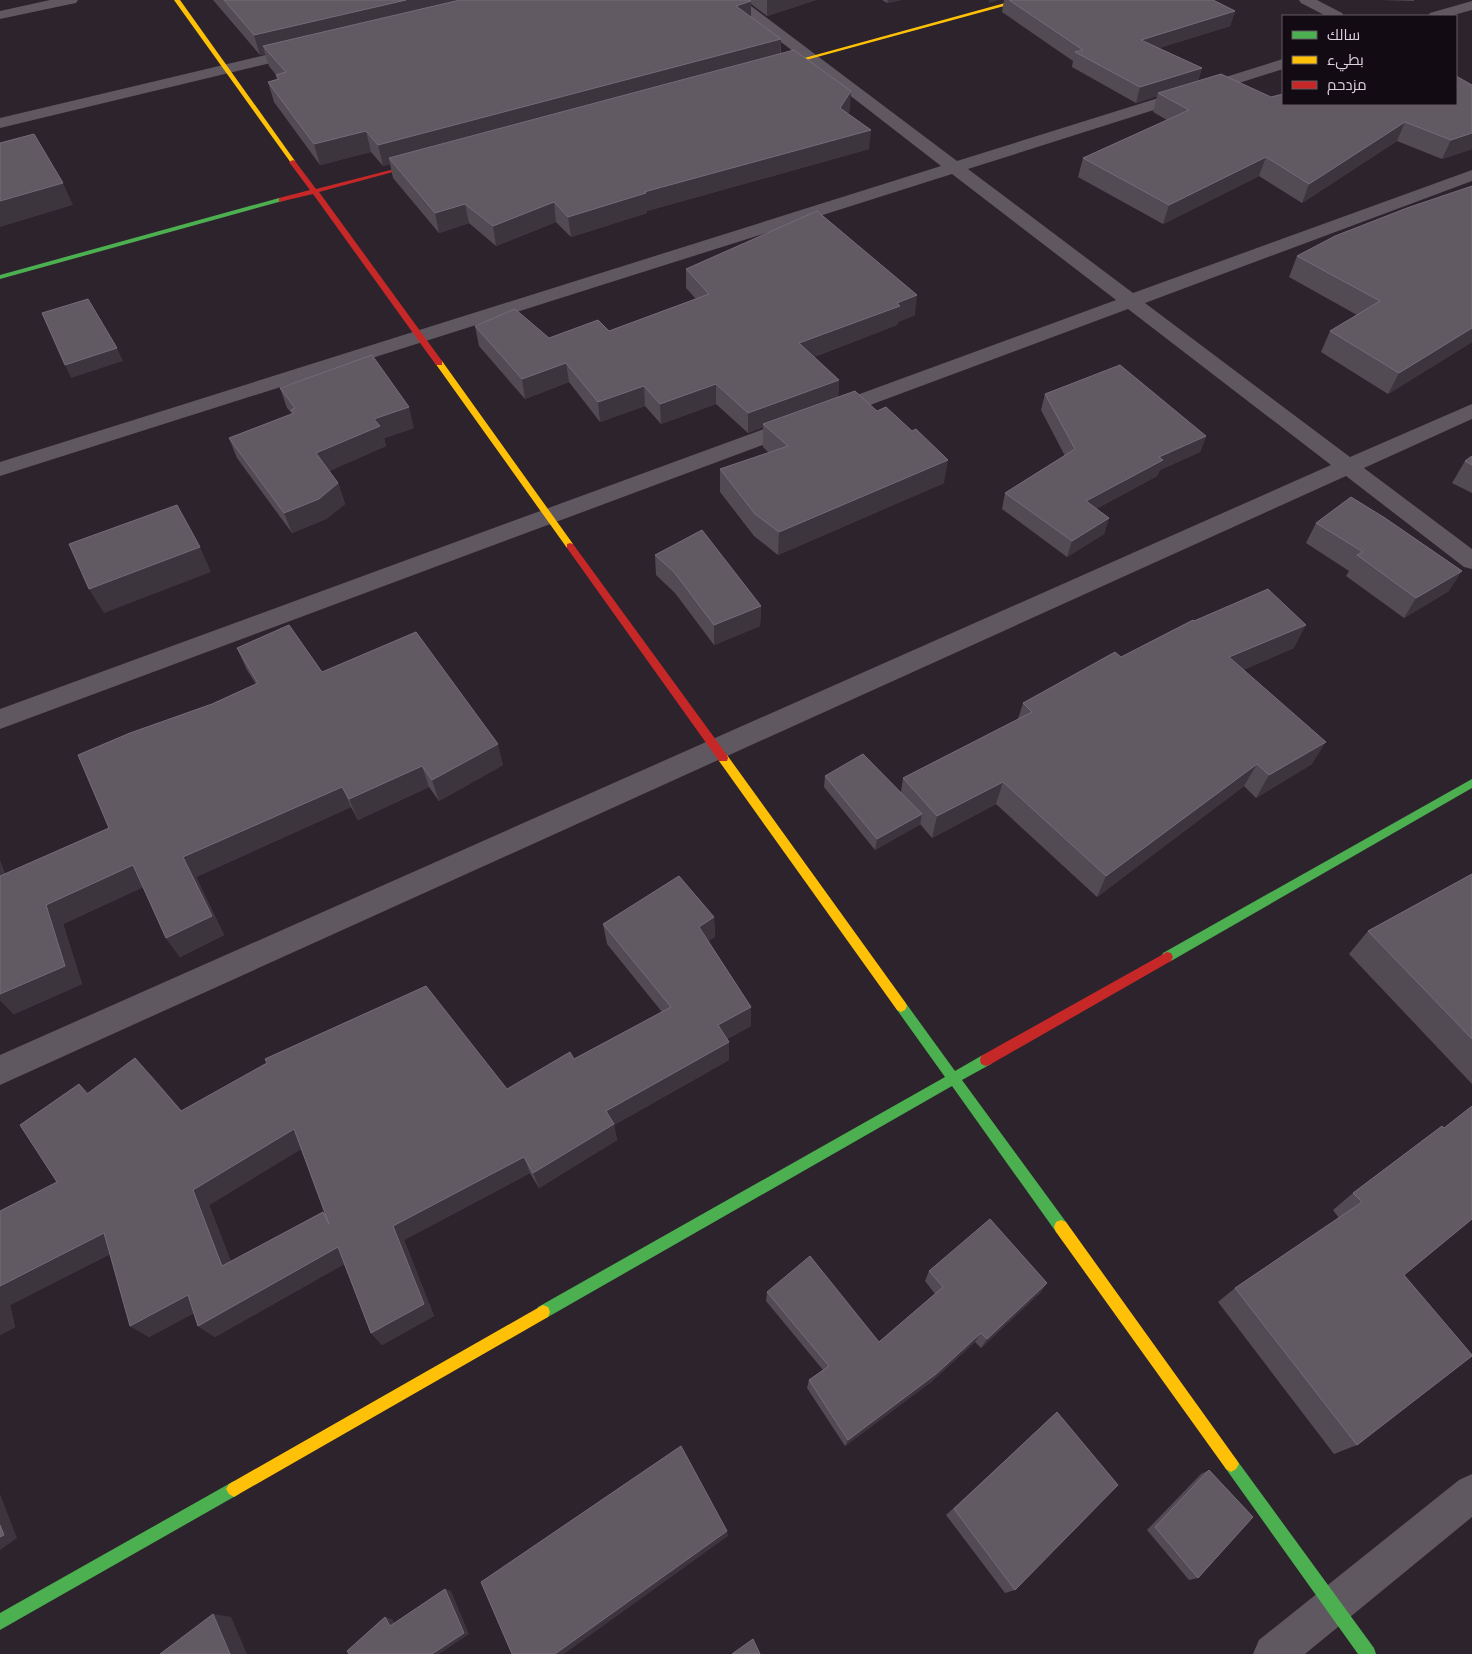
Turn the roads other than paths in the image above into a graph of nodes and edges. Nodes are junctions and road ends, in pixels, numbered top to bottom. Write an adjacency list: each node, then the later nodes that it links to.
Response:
1 (71, 0): 7 (street)
2 (176, 0): 13 (street)
3 (734, 0): 11 (street)
4 (1023, 0): 11 (street)
5 (1306, 0): 8 (street)
6 (1472, 5): 9 (street)
7 (0, 15)
8 (1335, 15)
9 (1438, 15)
10 (322, 47): 13 (street)
11 (810, 58): 14 (street); 17 (street)
12 (1282, 64): 17 (street)
13 (226, 69): 15 (street); 19 (street)
14 (762, 71)
15 (0, 123)
16 (439, 158): 19 (street)
17 (954, 168): 21 (street); 22 (street)
18 (1472, 175): 21 (street)
19 (315, 192): 20 (street); 22 (street)
20 (0, 278)
21 (1130, 301): 24 (street); 26 (street)
22 (419, 337): 25 (street); 26 (street)
23 (1472, 411): 24 (street)
24 (1347, 466): 27 (street); 29 (street)
25 (0, 469)
26 (549, 517): 28 (street); 29 (street)
27 (1472, 561)
28 (0, 719)
29 (717, 749): 31 (street); 32 (street)
30 (1472, 782): 32 (street)
31 (0, 1070)
32 (953, 1078): 34 (street); 35 (street)
33 (1472, 1493): 34 (street)
34 (1333, 1606): 36 (street); 37 (street)
35 (0, 1622)
36 (1273, 1654)
37 (1368, 1654)

